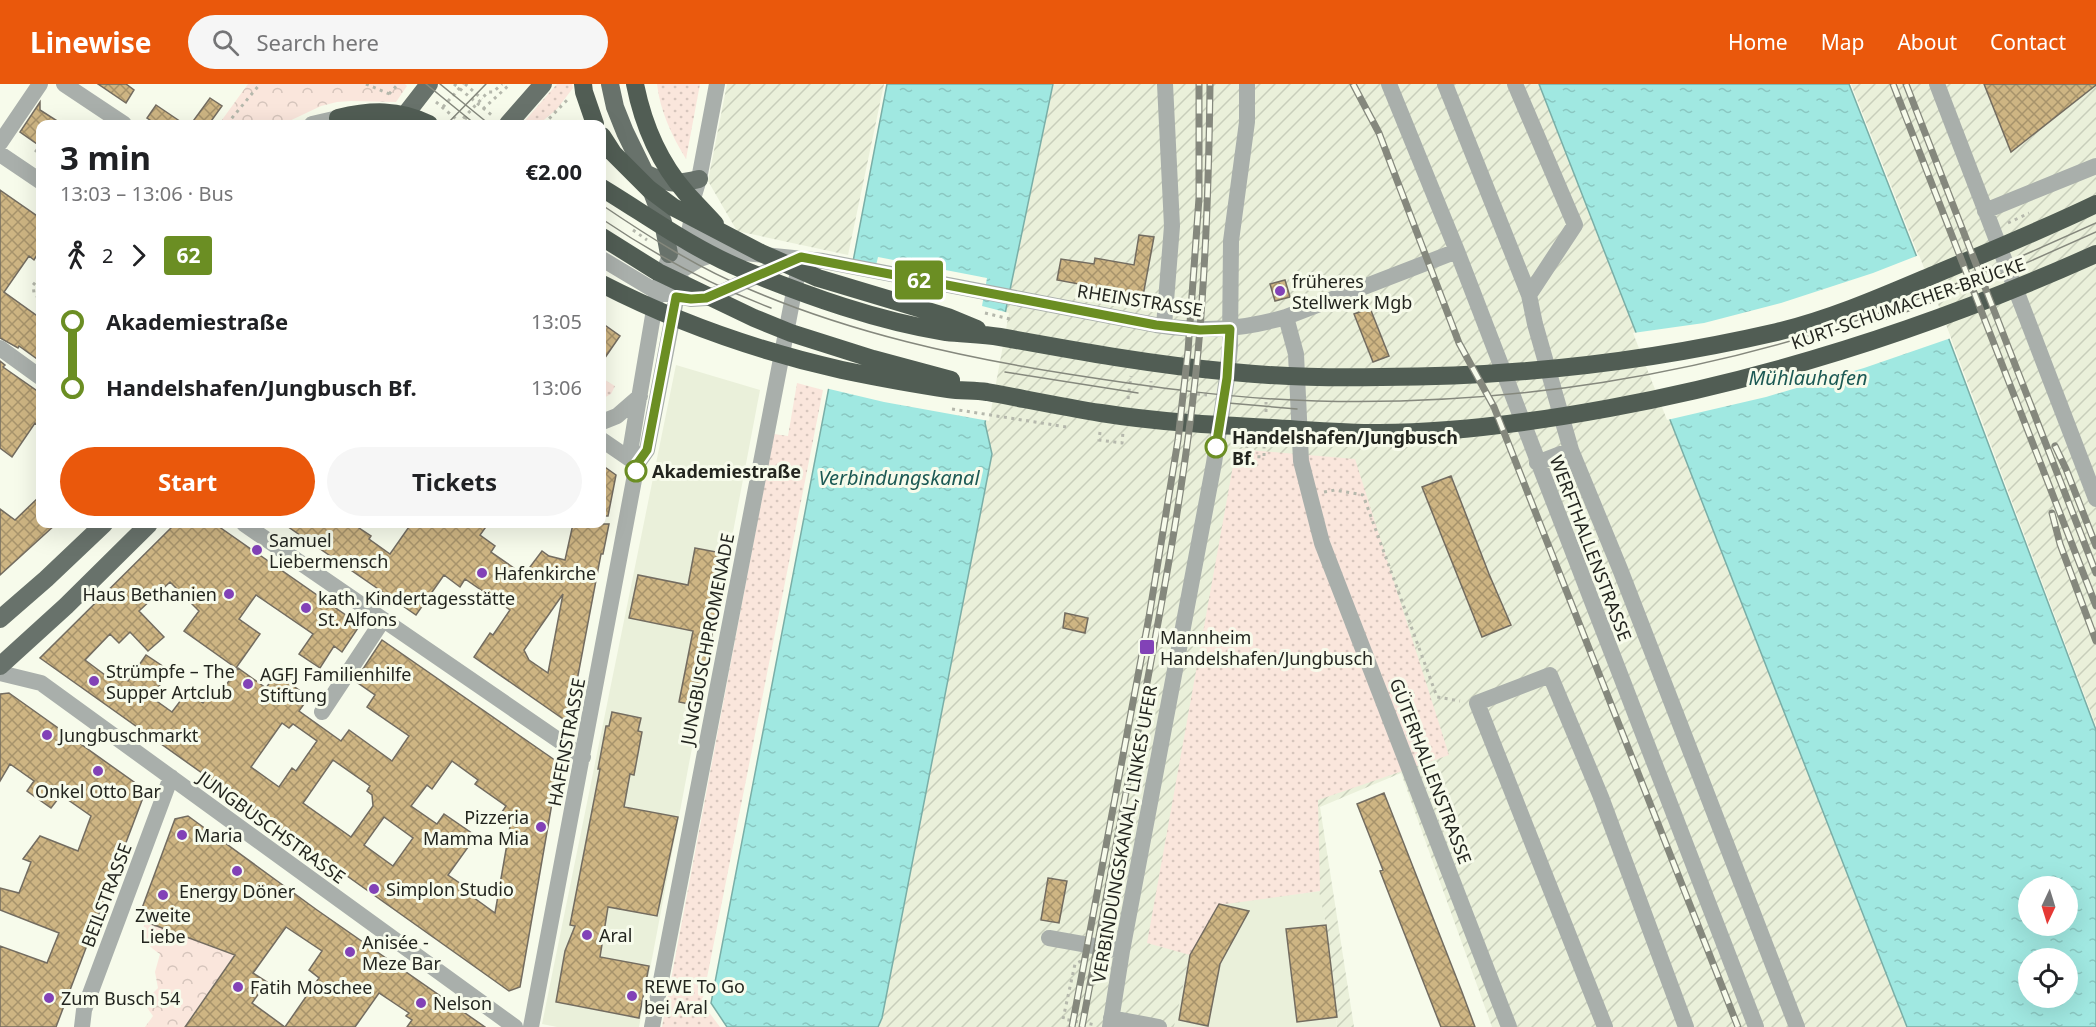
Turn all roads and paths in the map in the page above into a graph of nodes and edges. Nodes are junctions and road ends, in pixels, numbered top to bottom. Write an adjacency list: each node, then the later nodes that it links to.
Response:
1 (40, 84): 39 (street)
2 (64, 84): 26 (street)
3 (260, 84): 27 (path)
4 (429, 84): 30 (main road)
5 (454, 84): 21 (path)
6 (464, 84): 20 (path); 25 (path)
7 (503, 84): 20 (path); 21 (path)
8 (543, 84): 35 (main road)
9 (583, 84): 37 (highway)
10 (610, 84): 42 (main road)
11 (635, 84): 51 (highway)
12 (717, 84): 44 (street, HAFENSTRASSE)
13 (1165, 84): 68 (street)
14 (1247, 84): 69 (street, VERBINDUNGSKANAL, LINKES UFER)
15 (1389, 84): 54 (street, WERFTHALLENSTRASSE)
16 (1445, 84): 65 (street)
17 (1515, 84): 65 (street)
18 (1937, 84): 47 (street)
19 (570, 98): 36 (path)
20 (482, 99): 23 (path)
21 (483, 109): 34 (path)
22 (453, 116): 31 (path)
23 (464, 117): 32 (path); 33 (path)
24 (335, 119): 25 (highway); 28 (street); 29 (street)
25 (433, 119)
26 (118, 120)
27 (230, 120)
28 (330, 120)
29 (343, 120)
30 (401, 120)
31 (456, 120)
32 (462, 120)
33 (467, 120)
34 (499, 120)
35 (504, 120)
36 (549, 120)
37 (594, 120)
38 (606, 142): 51 (highway)
39 (0, 143)
40 (0, 154): 43 (street)
41 (2096, 166): 47 (street)
42 (645, 173): 44 (main road); 55 (main road)
43 (36, 178)
44 (699, 179): 49 (street, HAFENSTRASSE)
45 (606, 191): 70 (highway)
46 (2096, 204): 70 (highway)
47 (1985, 211): 89 (street)
48 (2033, 211): 50 (path)
49 (691, 216): 53 (street); 55 (street, HAFENSTRASSE); 59 (street, HAFENSTRASSE)
50 (2002, 225)
51 (723, 232): 70 (highway)
52 (606, 240): 74 (highway)
53 (724, 251): 57 (street); 59 (street); 63 (street)
54 (1457, 251): 67 (street, RHEINSTRASSE); 86 (street, WERFTHALLENSTRASSE)
55 (669, 254): 62 (street, HAFENSTRASSE)
56 (2096, 254): 74 (highway, KURT-SCHUMACHER-BRÜCKE)
57 (799, 257): 63 (street); 68 (street, RHEINSTRASSE); 111 (street, JUNGBUSCHPROMENADE)
58 (606, 262): 62 (street)
59 (682, 270): 62 (street); 66 (street, HAFENSTRASSE)
60 (36, 282): 64 (path)
61 (606, 286): 74 (highway)
62 (657, 292): 66 (street); 77 (street, HAFENSTRASSE)
63 (722, 292): 66 (street)
64 (36, 295)
65 (1529, 295): 84 (street)
66 (676, 297): 87 (street, HAFENSTRASSE)
67 (1286, 317): 69 (street, RHEINSTRASSE); 113 (street, GÜTERHALLENSTRASSE)
68 (1164, 326): 69 (street, RHEINSTRASSE)
69 (1230, 329): 104 (street, VERBINDUNGSKANAL, LINKES UFER)
70 (995, 336)
71 (0, 348): 72 (street)
72 (36, 374)
73 (1131, 374): 78 (path)
74 (982, 391)
75 (1197, 394): 76 (path)
76 (1213, 395)
77 (639, 396): 79 (street); 87 (street, HAFENSTRASSE)
78 (1126, 408)
79 (606, 420)
80 (1124, 425): 81 (path)
81 (1100, 432)
82 (606, 443): 87 (street)
83 (1247, 445): 85 (path)
84 (1571, 450): 86 (street); 117 (street)
85 (1263, 457)
86 (1537, 463): 116 (street, WERFTHALLENSTRASSE)
87 (637, 464): 101 (street, HAFENSTRASSE)
88 (1344, 491): 99 (path)
89 (2096, 499)
90 (91, 528): 94 (street)
91 (100, 528): 94 (main road)
92 (145, 528): 97 (main road)
93 (250, 528): 96 (street)
94 (86, 541): 95 (main road)
95 (0, 619)
96 (383, 620): 100 (street); 101 (street)
97 (0, 666)
98 (0, 673): 102 (street, JUNGBUSCHSTRASSE)
99 (1477, 703): 114 (street); 115 (street)
100 (322, 712)
101 (583, 758): 110 (street, HAFENSTRASSE)
102 (171, 777): 108 (street, BEILSTRASSE); 109 (street, JUNGBUSCHSTRASSE)
103 (1049, 938): 104 (street)
104 (1122, 951): 106 (street, VERBINDUNGSKANAL, LINKES UFER)
105 (1081, 962): 107 (path)
106 (1110, 1023): 112 (street)
107 (1092, 1024)
108 (82, 1027)
109 (515, 1027)
110 (531, 1027)
111 (652, 1027)
112 (1159, 1027)
113 (1509, 1027)
114 (1605, 1027)
115 (1686, 1027)
116 (1756, 1027)
117 (1797, 1027)

